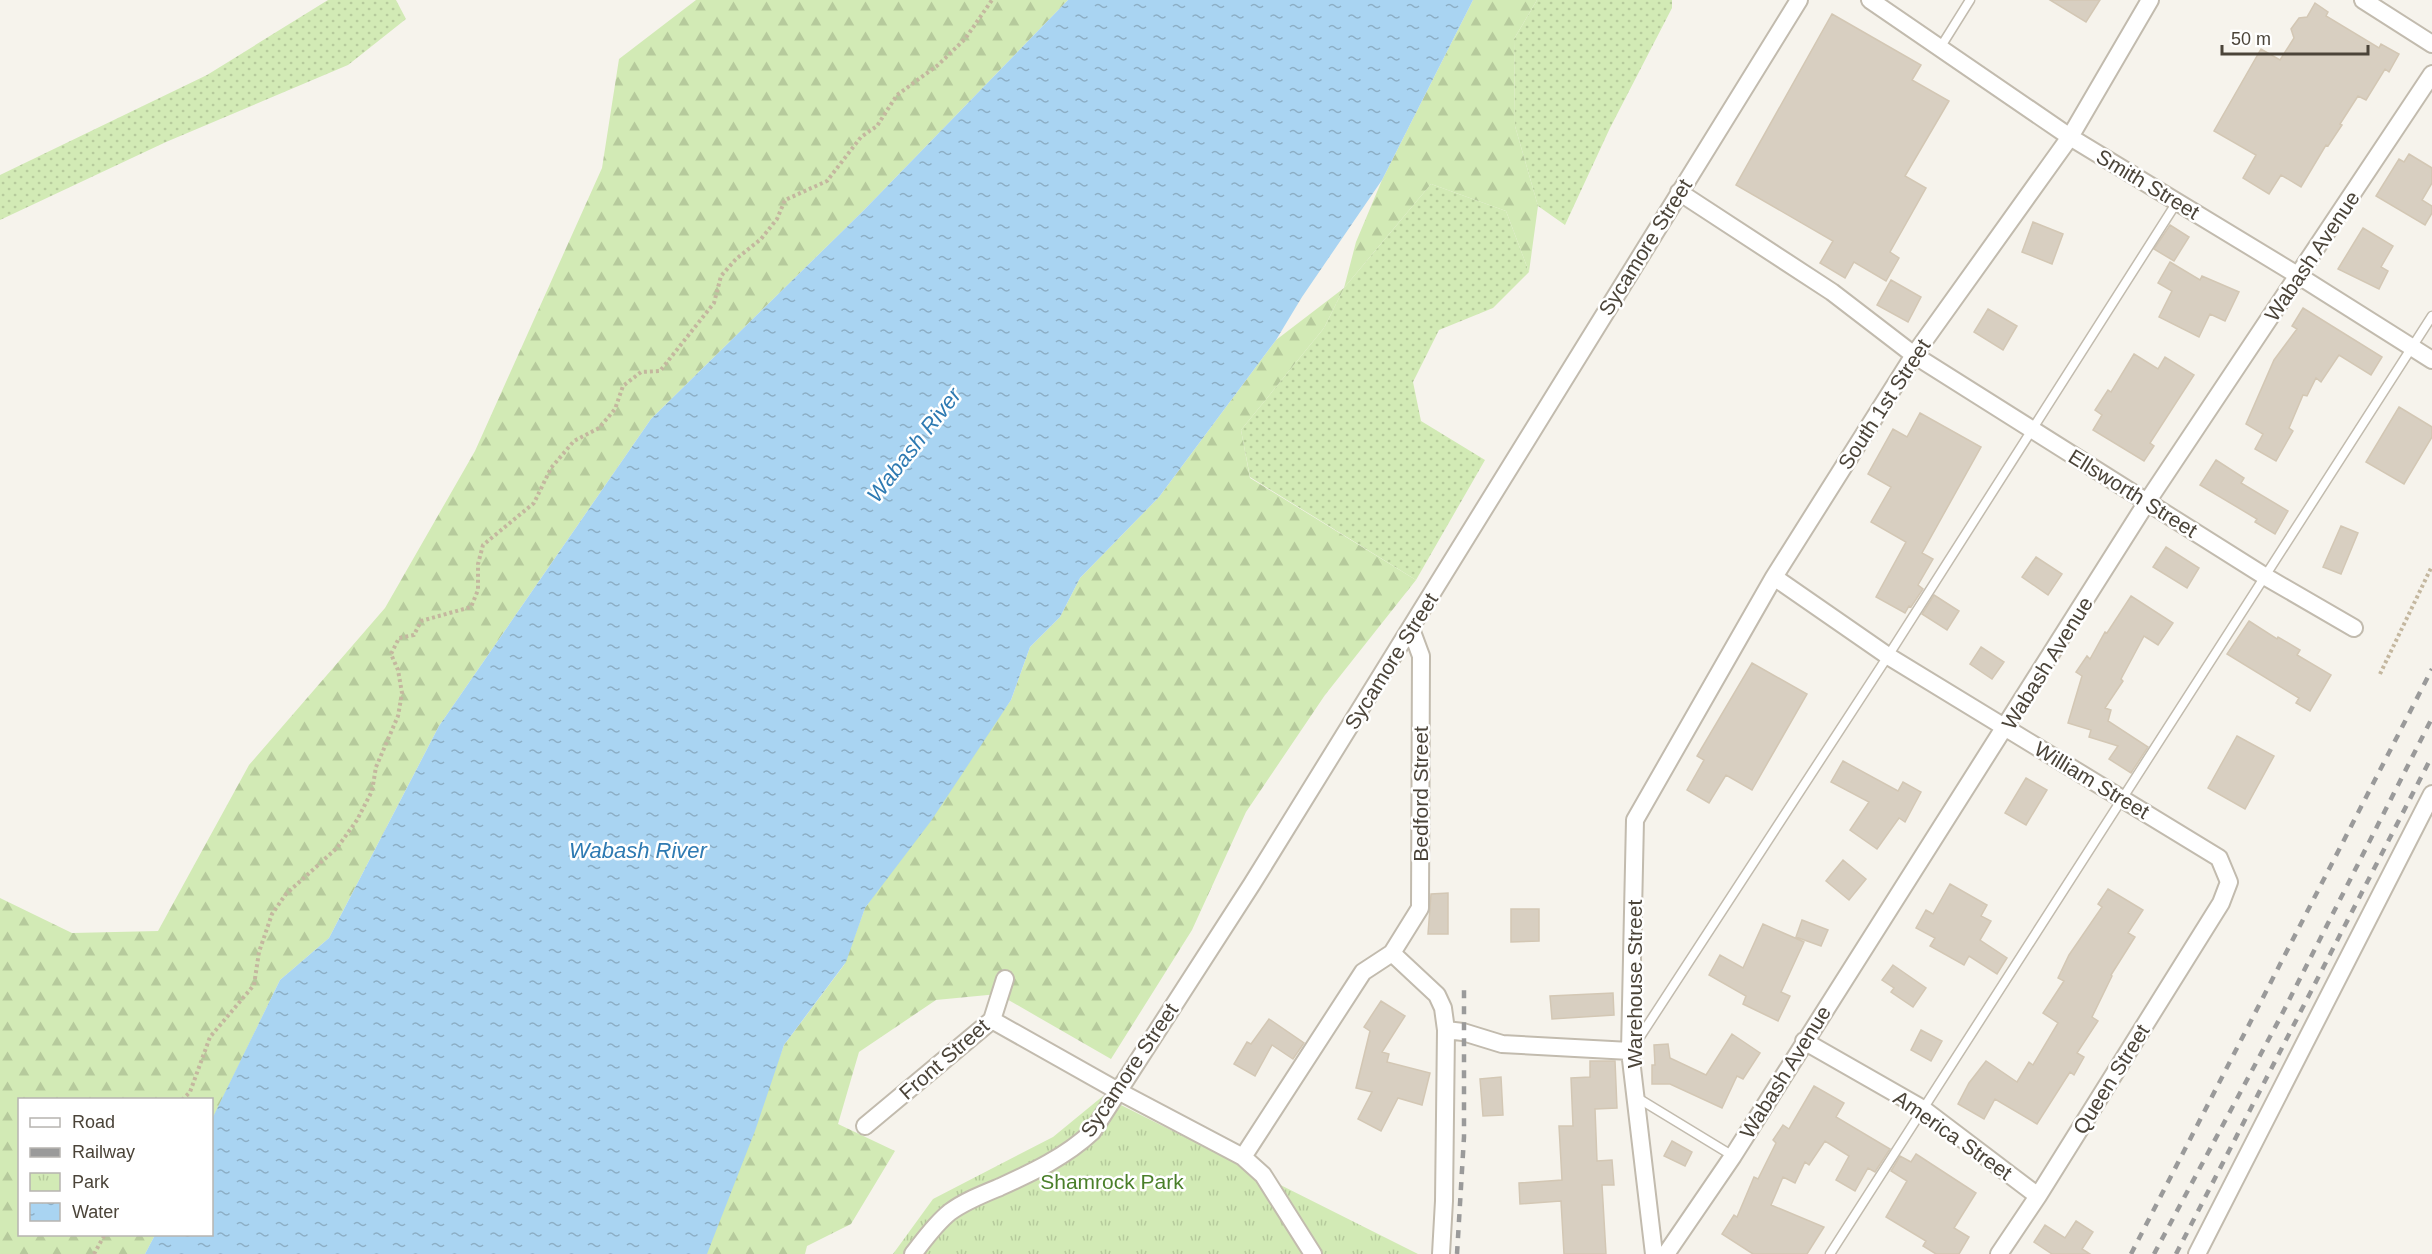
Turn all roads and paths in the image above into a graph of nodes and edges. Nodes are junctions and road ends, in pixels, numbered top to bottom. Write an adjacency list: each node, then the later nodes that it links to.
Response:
1 (992, 0): 40 (path)
2 (1799, 0): 11 (street, Sycamore Street)
3 (1870, 0): 8 (street, Smith Street)
4 (1970, 0): 8 (lane)
5 (2150, 0): 10 (street, South 1st Street)
6 (2363, 0): 7 (street)
7 (2432, 44)
8 (1940, 48): 10 (street, Smith Street)
9 (2432, 74): 13 (street, Wabash Avenue)
10 (2070, 137): 12 (street, Smith Street); 16 (street, South 1st Street)
11 (1679, 192): 16 (street); 24 (street, Sycamore Street)
12 (2177, 202): 13 (street, Smith Street); 18 (lane)
13 (2299, 276): 15 (street, Smith Street); 19 (street, Wabash Avenue)
14 (2432, 316): 15 (lane)
15 (2412, 347): 17 (street, Smith Street); 22 (lane)
16 (1914, 355): 18 (street, Ellsworth Street); 21 (street, South 1st Street)
17 (2432, 360)
18 (2032, 430): 19 (street, Ellsworth Street); 25 (lane)
19 (2147, 502): 22 (street, Ellsworth Street); 27 (street, Wabash Avenue)
20 (2432, 567): 26 (path)
21 (1774, 577): 25 (street, William Street); 30 (street, South 1st Street)
22 (2266, 577): 23 (street, Ellsworth Street); 29 (lane)
23 (2354, 628)
24 (1411, 629): 32 (street, Bedford Street); 38 (street, Sycamore Street)
25 (1888, 656): 27 (street, William Street); 37 (lane)
26 (2380, 674)
27 (2006, 728): 29 (street, William Street); 36 (street, Wabash Avenue)
28 (2432, 794): 55 (street)
29 (2123, 798): 31 (street, William Street); 41 (lane)
30 (1635, 820): 37 (street, Warehouse Street)
31 (2221, 903): 45 (street, Queen Street)
32 (1392, 953): 35 (street); 44 (street, Bedford Street)
33 (1005, 979): 34 (street, Front Street)
34 (992, 1020): 38 (street); 42 (street, Front Street)
35 (1446, 1030): 37 (street); 50 (street)
36 (1804, 1041): 41 (street, America Street); 43 (street, Wabash Avenue)
37 (1630, 1051): 39 (street, Warehouse Street)
38 (1118, 1091): 44 (street); 48 (street, Sycamore Street)
39 (1635, 1097): 43 (lane); 51 (street, Warehouse Street)
40 (184, 1098)
41 (1923, 1109): 45 (street, America Street); 53 (lane)
42 (865, 1126)
43 (1733, 1156): 52 (street, Wabash Avenue)
44 (1243, 1157): 49 (street)
45 (2038, 1196): 54 (street, Queen Street)
46 (104, 1236): 47 (path)
47 (94, 1254)
48 (913, 1254)
49 (1313, 1254)
50 (1441, 1254)
51 (1654, 1254)
52 (1666, 1254)
53 (1830, 1254)
54 (1999, 1254)
55 (2197, 1254)

